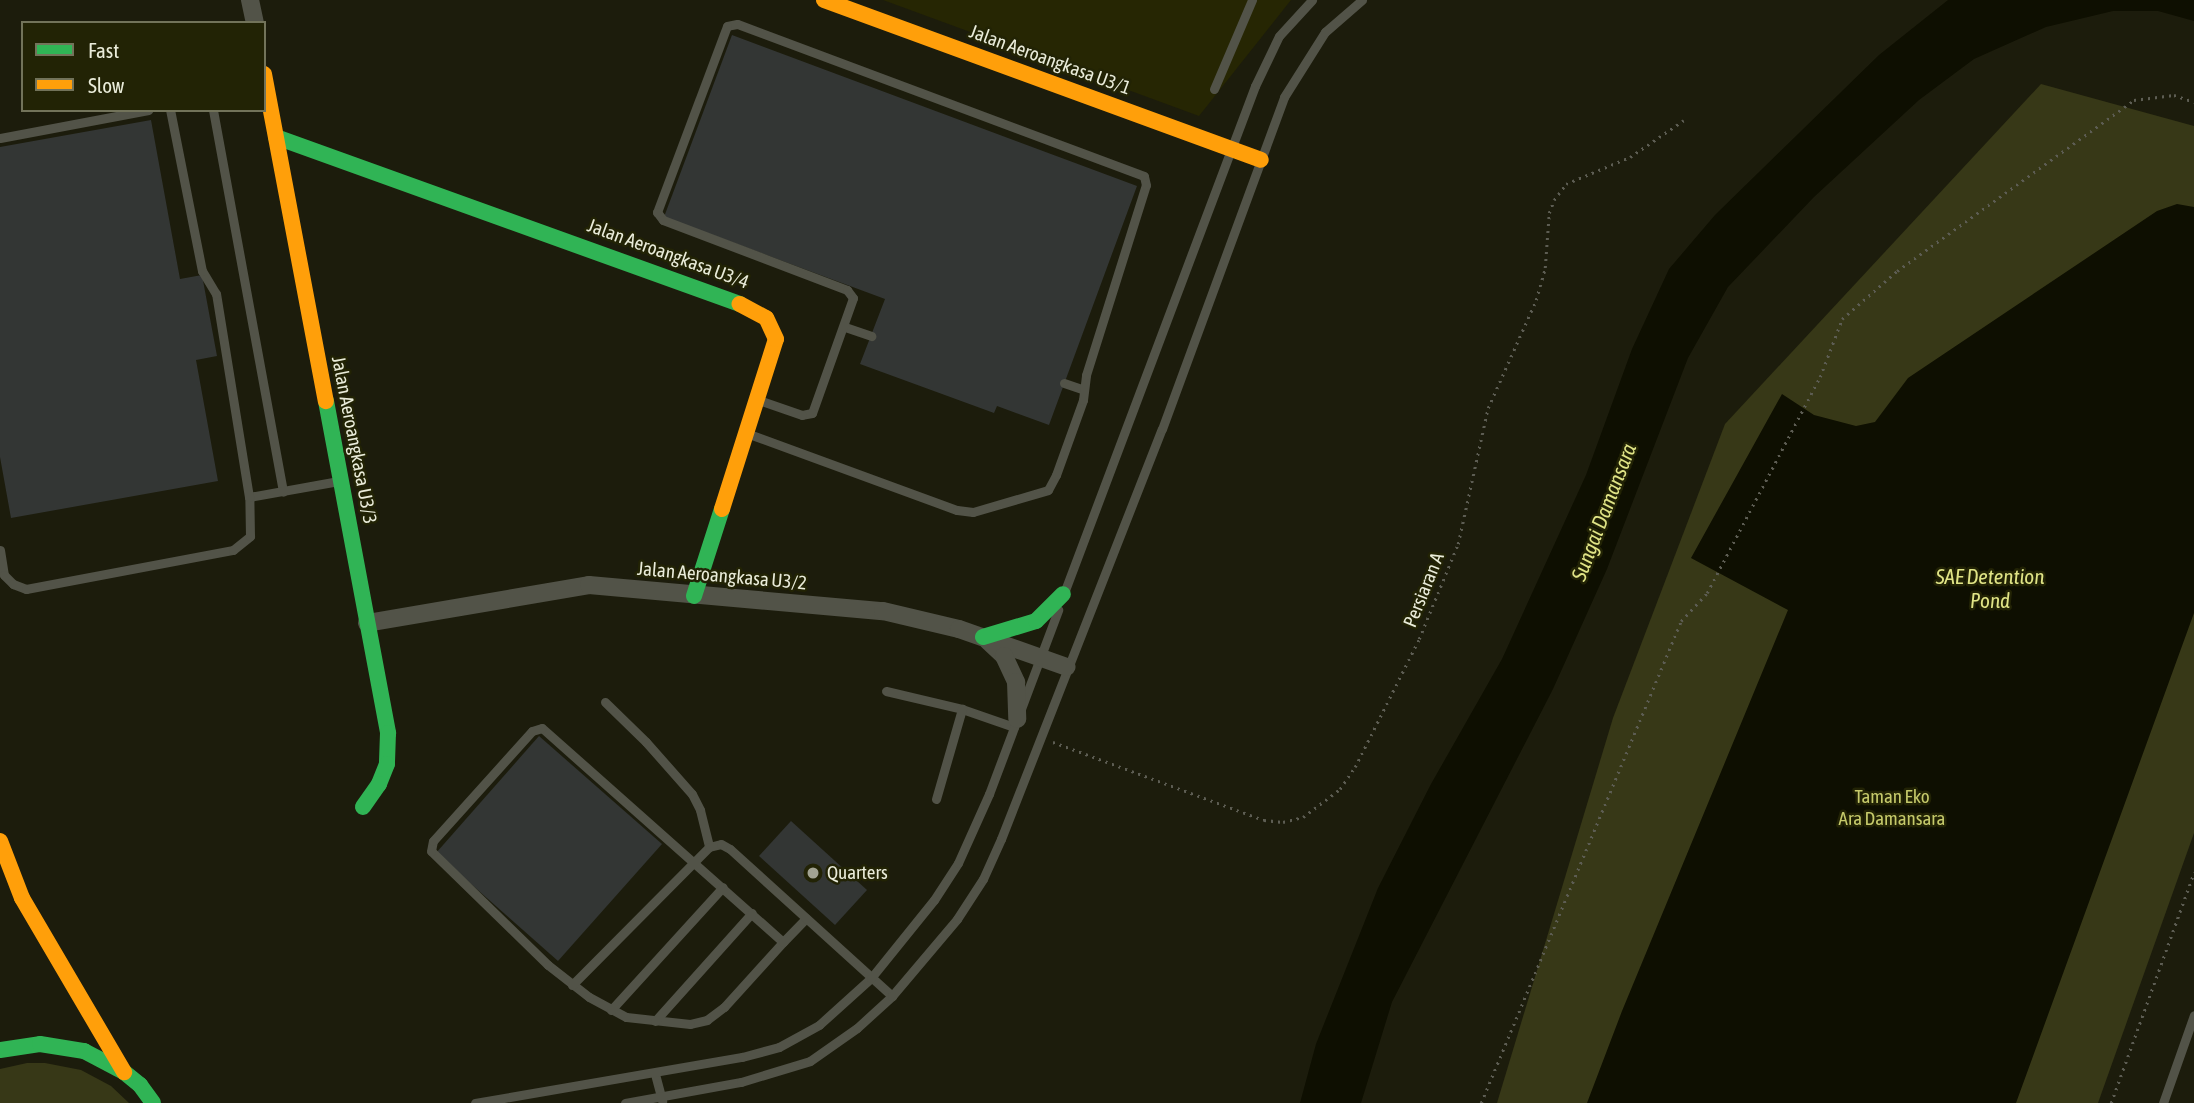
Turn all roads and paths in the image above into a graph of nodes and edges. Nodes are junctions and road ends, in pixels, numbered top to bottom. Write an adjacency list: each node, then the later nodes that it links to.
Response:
1 (250, 0): 6 (street)
2 (824, 0): 16 (street, Jalan Aeroangkasa U3/1)
3 (1252, 0): 7 (lane)
4 (1312, 0): 16 (lane)
5 (1362, 0): 17 (lane)
6 (255, 21)
7 (1214, 89)
8 (2194, 102): 63 (path)
9 (267, 103): 14 (street, Jalan Aeroangkasa U3/3)
10 (137, 112): 15 (lane)
11 (170, 112): 26 (lane)
12 (213, 112): 25 (lane)
13 (1684, 120): 38 (path, Persiaran A)
14 (276, 137): 22 (street, Jalan Aeroangkasa U3/4); 24 (street, Jalan Aeroangkasa U3/3)
15 (0, 138)
16 (1230, 149): 17 (street, Jalan Aeroangkasa U3/1); 28 (lane)
17 (1261, 160): 33 (lane)
18 (845, 327): 19 (lane); 21 (lane); 22 (lane)
19 (871, 336)
20 (1064, 383): 21 (lane)
21 (1084, 390): 23 (lane)
22 (758, 400): 23 (street, Jalan Aeroangkasa U3/4)
23 (747, 433): 29 (street, Jalan Aeroangkasa U3/4)
24 (341, 481): 25 (lane); 30 (street, Jalan Aeroangkasa U3/3)
25 (283, 492): 26 (lane)
26 (249, 497): 27 (lane)
27 (0, 550)
28 (1063, 594): 31 (street); 32 (lane)
29 (694, 596): 30 (street, Jalan Aeroangkasa U3/2); 31 (street, Jalan Aeroangkasa U3/2)
30 (367, 623): 40 (street, Jalan Aeroangkasa U3/3)
31 (984, 637): 32 (street, Jalan Aeroangkasa U3/2); 37 (street)
32 (1040, 657): 33 (street, Jalan Aeroangkasa U3/2); 37 (lane)
33 (1067, 667): 38 (lane)
34 (886, 691): 36 (lane)
35 (605, 702): 42 (lane)
36 (961, 709): 37 (lane); 39 (lane)
37 (1016, 723): 49 (lane)
38 (1040, 736): 51 (lane)
39 (936, 799)
40 (363, 807)
41 (0, 841): 57 (street)
42 (709, 847): 43 (lane); 47 (lane)
43 (695, 861): 45 (lane); 50 (lane); 50 (lane)
44 (2194, 872): 64 (path)
45 (723, 887): 46 (lane); 52 (lane)
46 (751, 913): 48 (lane); 54 (lane)
47 (806, 918): 48 (lane); 49 (lane)
48 (783, 942): 54 (lane)
49 (871, 978): 51 (lane); 58 (lane)
50 (572, 985): 52 (lane)
51 (892, 996): 59 (lane)
52 (611, 1010): 54 (lane)
53 (2194, 1015): 55 (lane)
54 (655, 1021)
55 (2191, 1031): 65 (lane)
56 (0, 1050): 57 (street)
57 (124, 1072): 60 (street)
58 (655, 1074): 59 (lane); 61 (lane)
59 (661, 1100): 62 (lane)
60 (153, 1103)
61 (475, 1103)
62 (625, 1103)
63 (1481, 1103)
64 (2111, 1103)
65 (2163, 1103)

